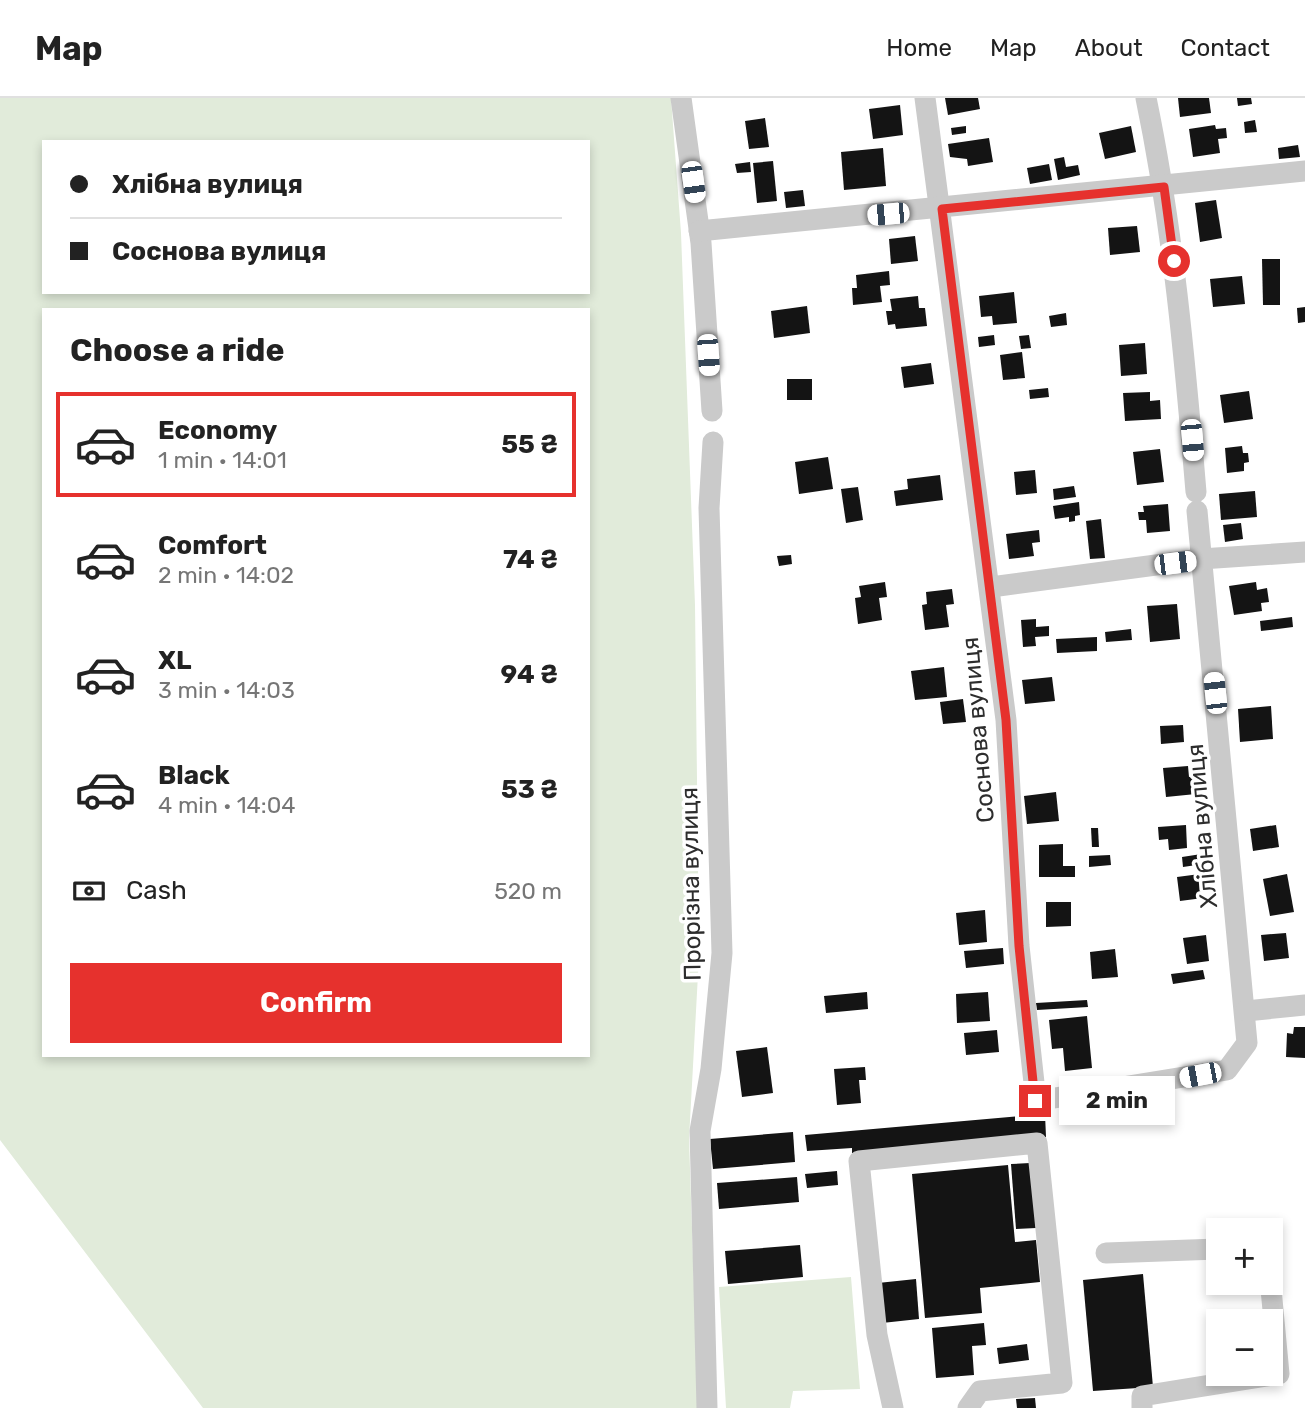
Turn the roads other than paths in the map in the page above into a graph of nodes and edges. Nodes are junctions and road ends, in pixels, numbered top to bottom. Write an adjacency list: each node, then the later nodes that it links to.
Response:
1 (681, 98): 7 (street)
2 (926, 98): 6 (street, Соснова вулиця)
3 (1146, 98): 5 (street, Хлібна вулиця)
4 (1305, 171): 5 (street)
5 (1164, 187): 6 (street); 11 (street, Хлібна вулиця)
6 (942, 209): 7 (street); 12 (street, Соснова вулиця)
7 (699, 231): 8 (street)
8 (712, 411)
9 (713, 442): 18 (street, Прорізна вулиця)
10 (1305, 552): 11 (street)
11 (1201, 559): 12 (street); 14 (street, Хлібна вулиця)
12 (991, 587): 14 (street, Соснова вулиця)
13 (1305, 1006): 14 (street)
14 (1246, 1011)
15 (1206, 1249): 16 (street)
16 (1106, 1253)
17 (1272, 1295): 21 (street)
18 (707, 1408)
19 (892, 1408): 20 (street)
20 (968, 1408)
21 (1142, 1408)

